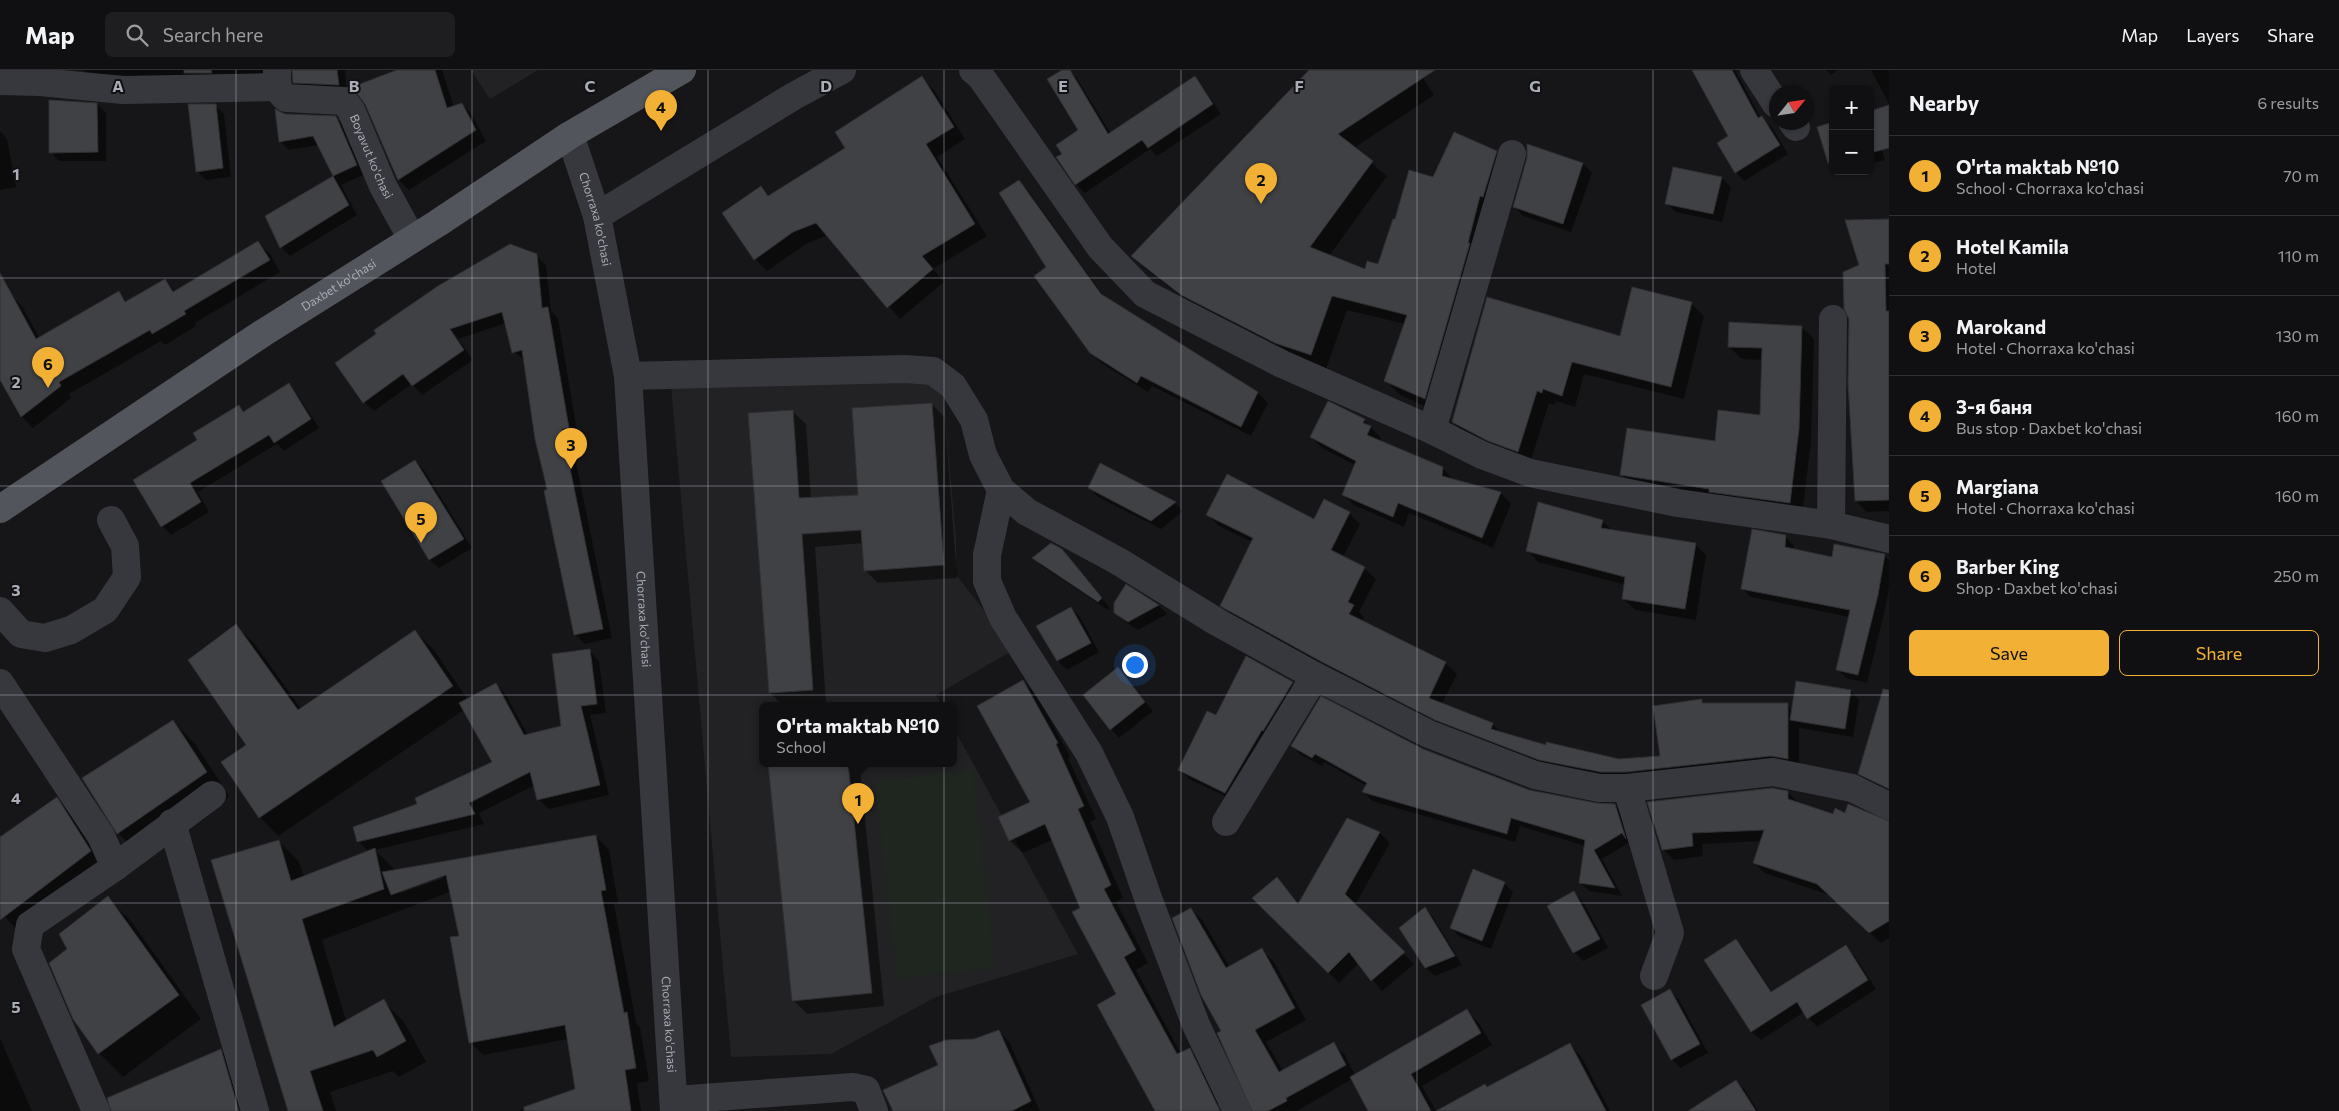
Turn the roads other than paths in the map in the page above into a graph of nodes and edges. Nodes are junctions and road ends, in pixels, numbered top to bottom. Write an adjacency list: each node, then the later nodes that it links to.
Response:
1 (682, 70): 8 (main road, Daxbet ko'chasi)
2 (842, 70): 10 (street)
3 (974, 70): 14 (street)
4 (1754, 70): 7 (street)
5 (277, 78): 6 (street); 11 (street, Boyavut ko'chasi)
6 (0, 81)
7 (1769, 93)
8 (570, 135): 10 (street, Chorraxa ko'chasi); 11 (main road, Daxbet ko'chasi)
9 (1512, 154): 14 (street)
10 (597, 216): 13 (street, Chorraxa ko'chasi)
11 (412, 239): 16 (main road, Daxbet ko'chasi)
12 (1833, 319): 18 (street)
13 (628, 376): 15 (street); 30 (street, Chorraxa ko'chasi)
14 (1432, 430): 18 (street)
15 (1001, 490): 21 (street); 34 (street)
16 (0, 509)
17 (111, 520): 20 (street)
18 (1832, 525): 19 (street)
19 (1889, 539)
20 (0, 612)
21 (1315, 676): 23 (street); 26 (street)
22 (0, 682): 28 (street)
23 (1627, 788): 25 (street); 29 (street)
24 (212, 795): 27 (street)
25 (1889, 806)
26 (1226, 822)
27 (172, 824): 28 (street); 32 (street)
28 (115, 867): 31 (street)
29 (1654, 976)
30 (674, 1105): 33 (street)
31 (96, 1111)
32 (255, 1111)
33 (874, 1111)
34 (1236, 1111)

